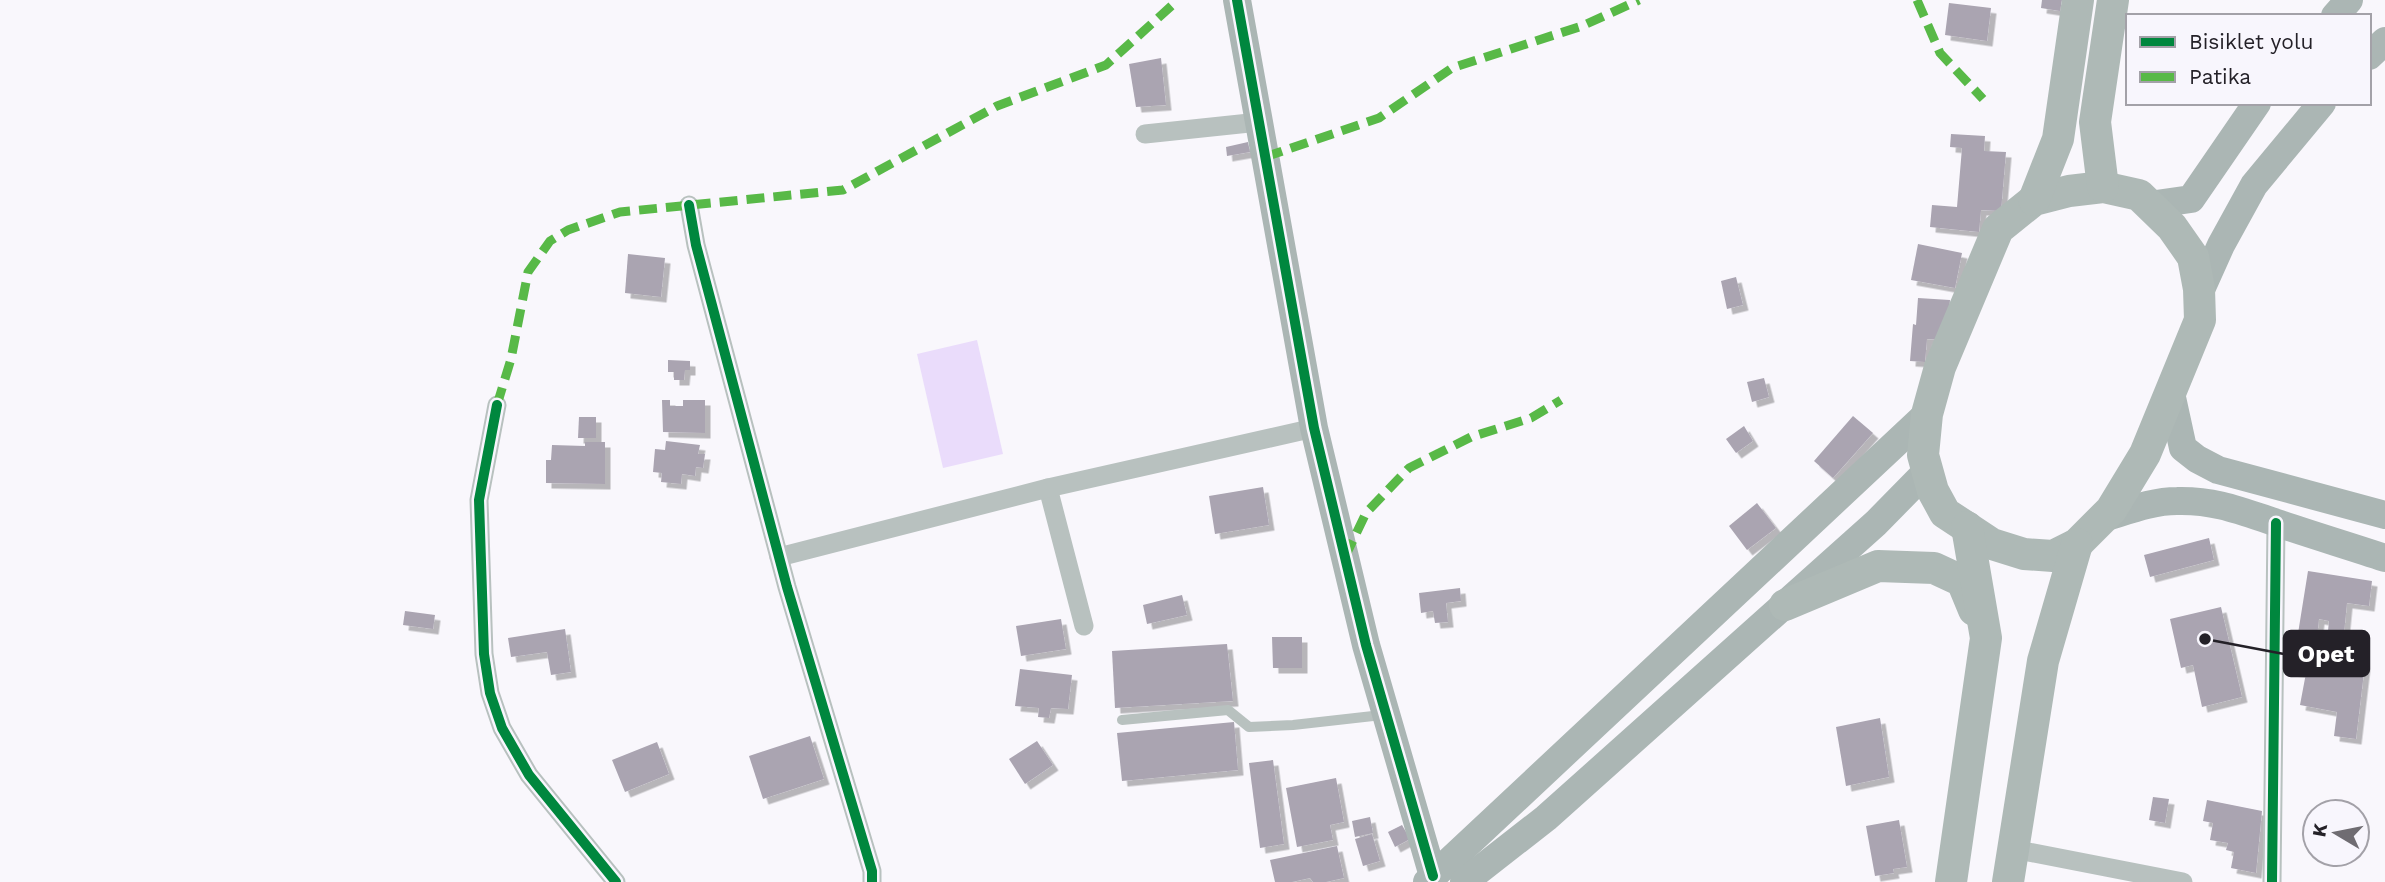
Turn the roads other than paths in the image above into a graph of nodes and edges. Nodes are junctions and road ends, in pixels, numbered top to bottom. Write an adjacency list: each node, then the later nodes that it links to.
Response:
1 (1237, 0): 10 (main road)
2 (2078, 0): 13 (main road)
3 (2113, 0): 12 (main road)
4 (2349, 0): 5 (main road)
5 (2337, 14)
6 (2385, 41): 7 (main road)
7 (2371, 54)
8 (2256, 105): 15 (main road)
9 (2320, 105): 16 (main road)
10 (1259, 122): 11 (street); 20 (main road)
11 (1145, 134)
12 (2103, 187): 13 (main road); 15 (main road)
13 (2034, 200): 19 (main road)
14 (689, 205): 28 (street)
15 (2149, 205): 16 (main road)
16 (2199, 295): 17 (main road)
17 (2171, 393): 23 (main road); 24 (main road)
18 (497, 405): 37 (street)
19 (1927, 414): 21 (main road); 36 (main road)
20 (1314, 428): 22 (street); 33 (main road)
21 (1927, 471): 26 (main road); 30 (main road)
22 (1048, 488): 28 (street); 31 (street)
23 (2385, 515)
24 (2103, 518): 25 (main road); 27 (main road)
25 (2276, 523): 29 (main road); 43 (street)
26 (1967, 527): 27 (main road); 32 (main road)
27 (2077, 544): 35 (main road)
28 (779, 557): 38 (street)
29 (2385, 558)
30 (1785, 605): 32 (main road); 39 (main road)
31 (1084, 626)
32 (1986, 638): 40 (main road)
33 (1386, 715): 34 (lane); 36 (main road)
34 (1122, 720)
35 (2013, 849): 41 (main road); 42 (street)
36 (1430, 879)
37 (617, 882)
38 (872, 882)
39 (1464, 882)
40 (1951, 882)
41 (2008, 882)
42 (2183, 882)
43 (2272, 882)

